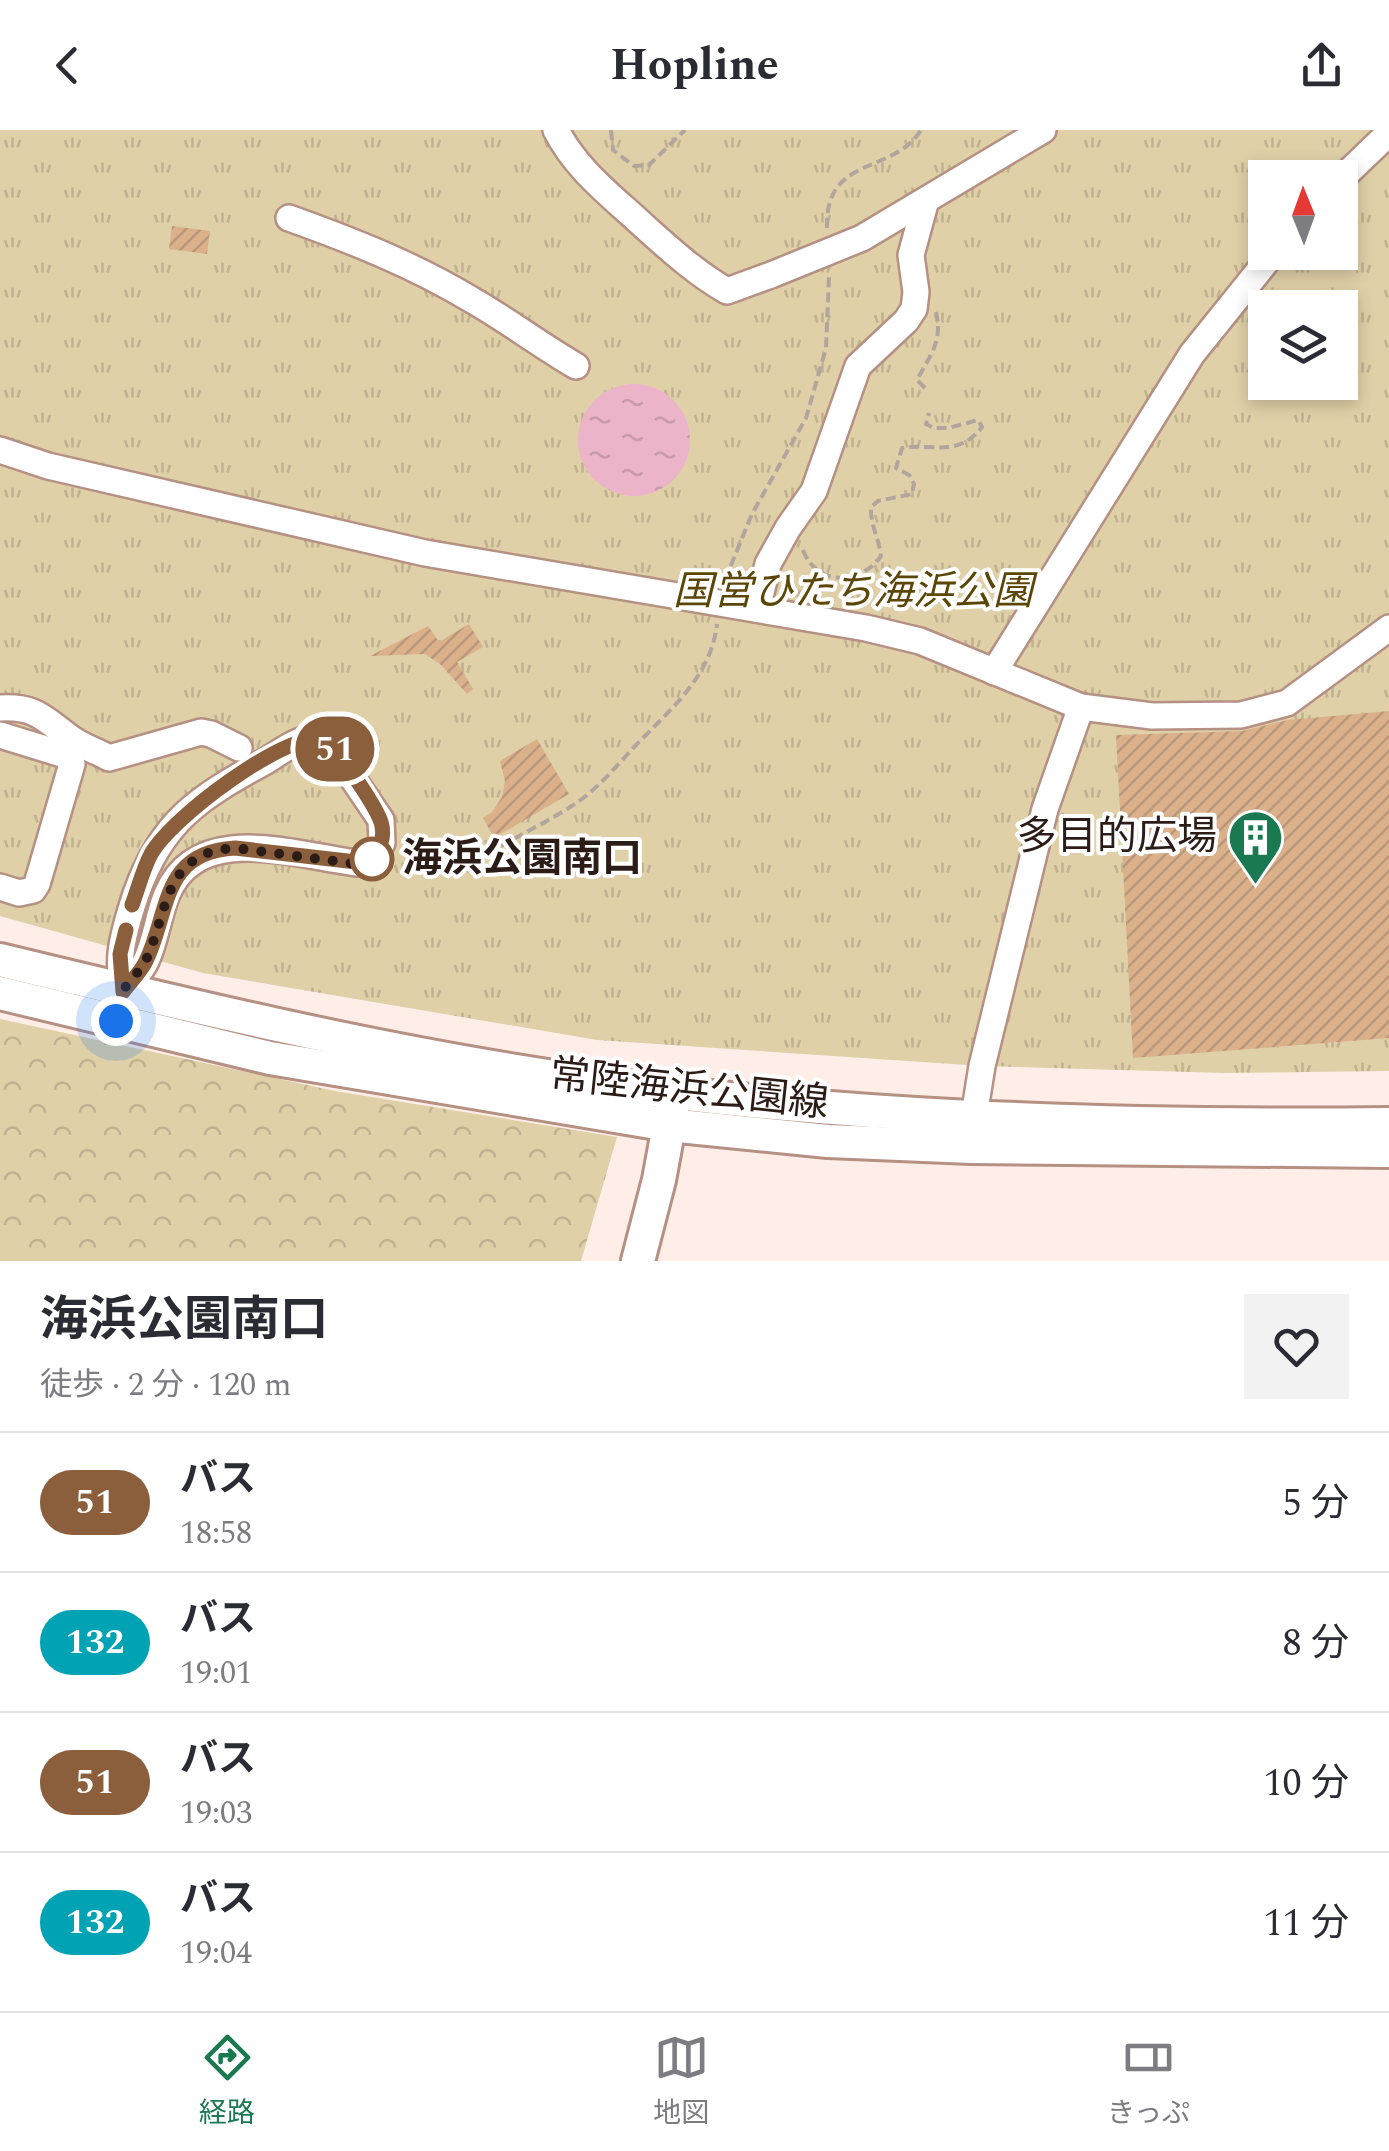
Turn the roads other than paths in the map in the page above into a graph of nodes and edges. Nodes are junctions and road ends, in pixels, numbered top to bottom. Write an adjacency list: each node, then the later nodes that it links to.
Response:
1 (556, 130): 5 (street, bridge)
2 (1043, 130): 5 (street)
3 (1389, 133): 4 (street)
4 (1358, 163)
5 (926, 200): 10 (street)
6 (290, 218): 8 (street)
7 (1260, 270): 12 (street)
8 (576, 366)
9 (0, 450): 10 (street)
10 (758, 609): 12 (street)
11 (1389, 628): 13 (street)
12 (994, 672): 13 (street)
13 (1082, 707): 22 (street)
14 (0, 708): 16 (street)
15 (0, 735): 17 (street)
16 (238, 748)
17 (0, 887)
18 (0, 960): 20 (main road, 常陸海浜公園線)
19 (0, 993): 20 (main road, 常陸海浜公園線)
20 (119, 1007): 20 (street); 21 (main road, 常陸海浜公園線); 24 (main road, 常陸海浜公園線)
21 (676, 1092): 22 (main road, 常陸海浜公園線); 24 (main road)
22 (974, 1116): 23 (main road, 常陸海浜公園線)
23 (1389, 1124)
24 (668, 1126): 25 (main road, 常陸海浜公園線); 26 (main road)
25 (1389, 1151)
26 (638, 1261)

